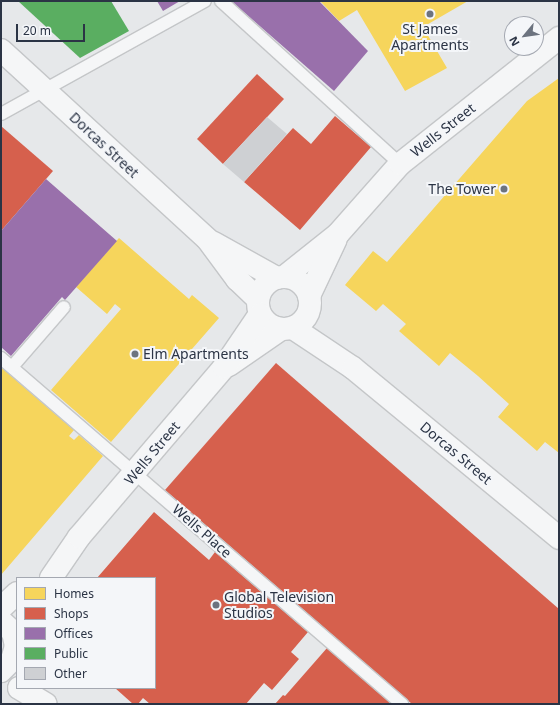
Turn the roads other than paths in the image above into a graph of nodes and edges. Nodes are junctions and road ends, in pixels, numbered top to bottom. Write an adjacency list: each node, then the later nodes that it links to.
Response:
1 (205, 1): 5 (lane)
2 (221, 1): 7 (lane)
3 (559, 38): 7 (street, Wells Street)
4 (1, 50): 5 (street, Dorcas Street)
5 (44, 88): 6 (lane); 9 (street, Dorcas Street)
6 (1, 114)
7 (400, 164): 8 (street, Wells Street)
8 (338, 234): 10 (street, Wells Street); 13 (street, Wells Street)
9 (208, 240): 10 (street, Dorcas Street); 11 (street, Dorcas Street)
10 (280, 278): 11 (street); 13 (street)
11 (259, 307): 13 (street); 16 (street, Wells Street)
12 (64, 308): 15 (lane)
13 (298, 317): 16 (street, Wells Street); 19 (street, Dorcas Street)
14 (1, 358): 15 (lane, Wells Place)
15 (12, 367): 17 (lane, Wells Place)
16 (224, 367): 17 (street, Wells Street)
17 (135, 474): 18 (street, Wells Street); 33 (lane, Wells Place)
18 (79, 537): 20 (street, Wells Street); 21 (street, Wells Street)
19 (559, 538)
20 (35, 577)
21 (52, 577)
22 (16, 594): 23 (street)
23 (1, 608)
24 (10, 626): 25 (street)
25 (16, 655): 26 (street)
26 (1, 671)
27 (1, 677): 28 (street)
28 (16, 686)
29 (21, 689): 31 (street)
30 (46, 689): 32 (street)
31 (46, 704)
32 (59, 704)
33 (402, 704)

